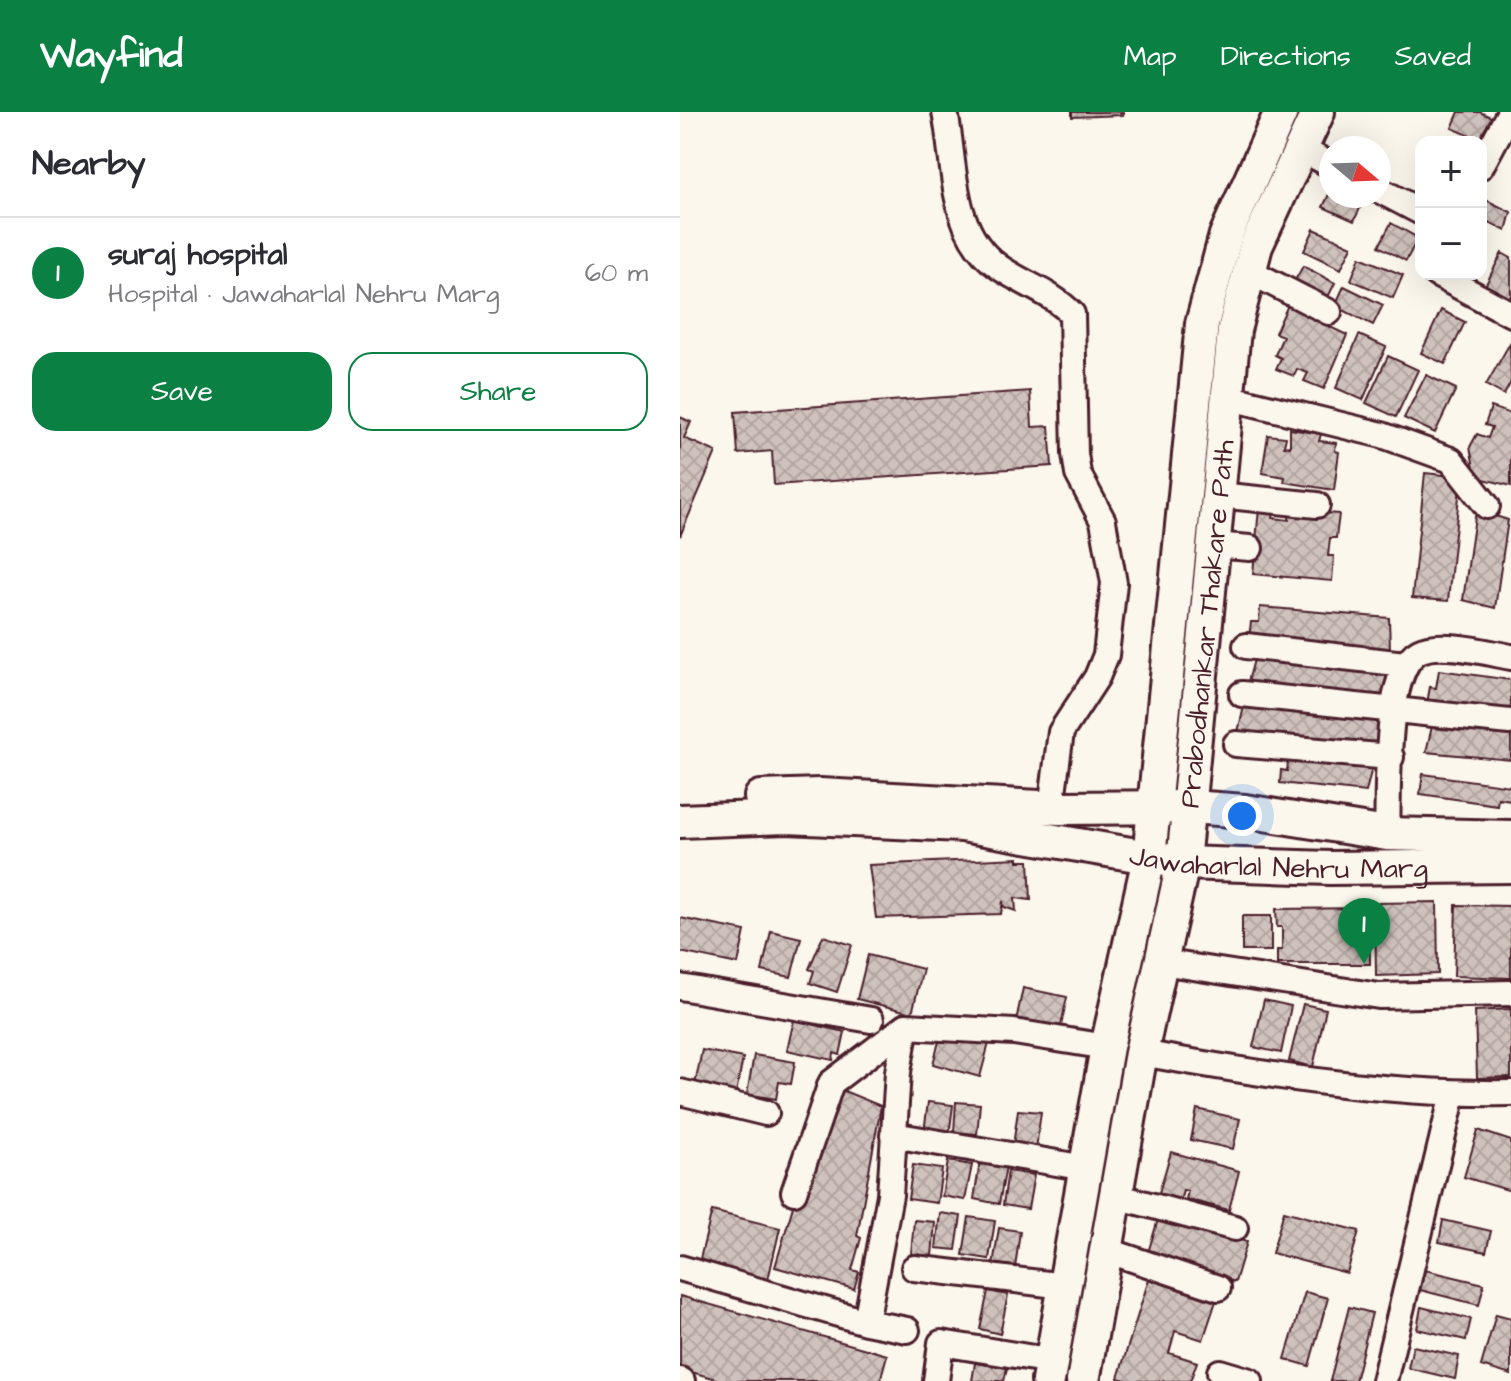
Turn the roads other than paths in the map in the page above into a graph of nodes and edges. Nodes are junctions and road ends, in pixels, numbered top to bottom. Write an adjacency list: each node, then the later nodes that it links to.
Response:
1 (945, 112): 31 (street)
2 (1281, 112): 29 (main road, Prabodhankar Thakare Path)
3 (1318, 112): 5 (main road, Prabodhankar Thakare Path)
4 (1510, 112): 6 (street)
5 (1299, 148): 7 (street); 10 (main road, Prabodhankar Thakare Path)
6 (1487, 155)
7 (1319, 159)
8 (1391, 196): 9 (street)
9 (1415, 209)
10 (1249, 271): 12 (street); 14 (main road, Prabodhankar Thakare Path)
11 (1447, 280): 13 (street)
12 (1329, 312)
13 (1511, 314)
14 (1227, 397): 15 (main road, Prabodhankar Thakare Path); 17 (street)
15 (1218, 495): 16 (street); 18 (main road, Prabodhankar Thakare Path)
16 (1317, 505)
17 (1487, 506)
18 (1213, 545): 19 (street); 30 (main road, Prabodhankar Thakare Path)
19 (1250, 548)
20 (1246, 646): 22 (street)
21 (1511, 657): 22 (street)
22 (1405, 664): 24 (street)
23 (1242, 694): 24 (street)
24 (1393, 711): 25 (street); 27 (street)
25 (1510, 722)
26 (1236, 744): 27 (street)
27 (1391, 757): 33 (street)
28 (680, 801): 31 (main road)
29 (1155, 805): 30 (main road, Jawaharlal Nehru Marg); 31 (main road, Jawaharlal Nehru Marg); 35 (main road, Prabodhankar Thakare Path)
30 (1191, 807): 33 (main road, Jawaharlal Nehru Marg); 36 (main road, Prabodhankar Thakare Path)
31 (1053, 818): 32 (main road); 35 (main road, Jawaharlal Nehru Marg)
32 (680, 821)
33 (1387, 834): 34 (main road, Jawaharlal Nehru Marg)
34 (1511, 837)
35 (1149, 858): 36 (main road, Jawaharlal Nehru Marg); 43 (main road, Prabodhankar Thakare Path)
36 (1183, 863): 37 (main road, Jawaharlal Nehru Marg); 38 (main road, Prabodhankar Thakare Path)
37 (1511, 866)
38 (1161, 962): 40 (street); 44 (main road, Prabodhankar Thakare Path)
39 (680, 987): 41 (street)
40 (1511, 993)
41 (871, 1020)
42 (906, 1026): 43 (street); 49 (street); 51 (street)
43 (1107, 1047): 50 (main road, Prabodhankar Thakare Path)
44 (1141, 1053): 47 (street); 52 (main road, Prabodhankar Thakare Path)
45 (680, 1092): 48 (street)
46 (1511, 1093): 47 (street)
47 (1453, 1094): 66 (street)
48 (766, 1113)
49 (893, 1135): 50 (street); 59 (street)
50 (1086, 1168): 57 (main road, Prabodhankar Thakare Path)
51 (794, 1192)
52 (1116, 1196): 53 (street); 54 (main road, Prabodhankar Thakare Path)
53 (1235, 1228)
54 (1106, 1250): 58 (street); 64 (main road, Prabodhankar Thakare Path)
55 (680, 1268): 59 (street)
56 (914, 1268): 57 (street)
57 (1065, 1286): 61 (main road, Prabodhankar Thakare Path)
58 (1218, 1288)
59 (866, 1322): 60 (street)
60 (907, 1330)
61 (1050, 1371): 63 (street)
62 (1220, 1372): 65 (street)
63 (936, 1381)
64 (1083, 1381)
65 (1250, 1381)
66 (1384, 1381)

